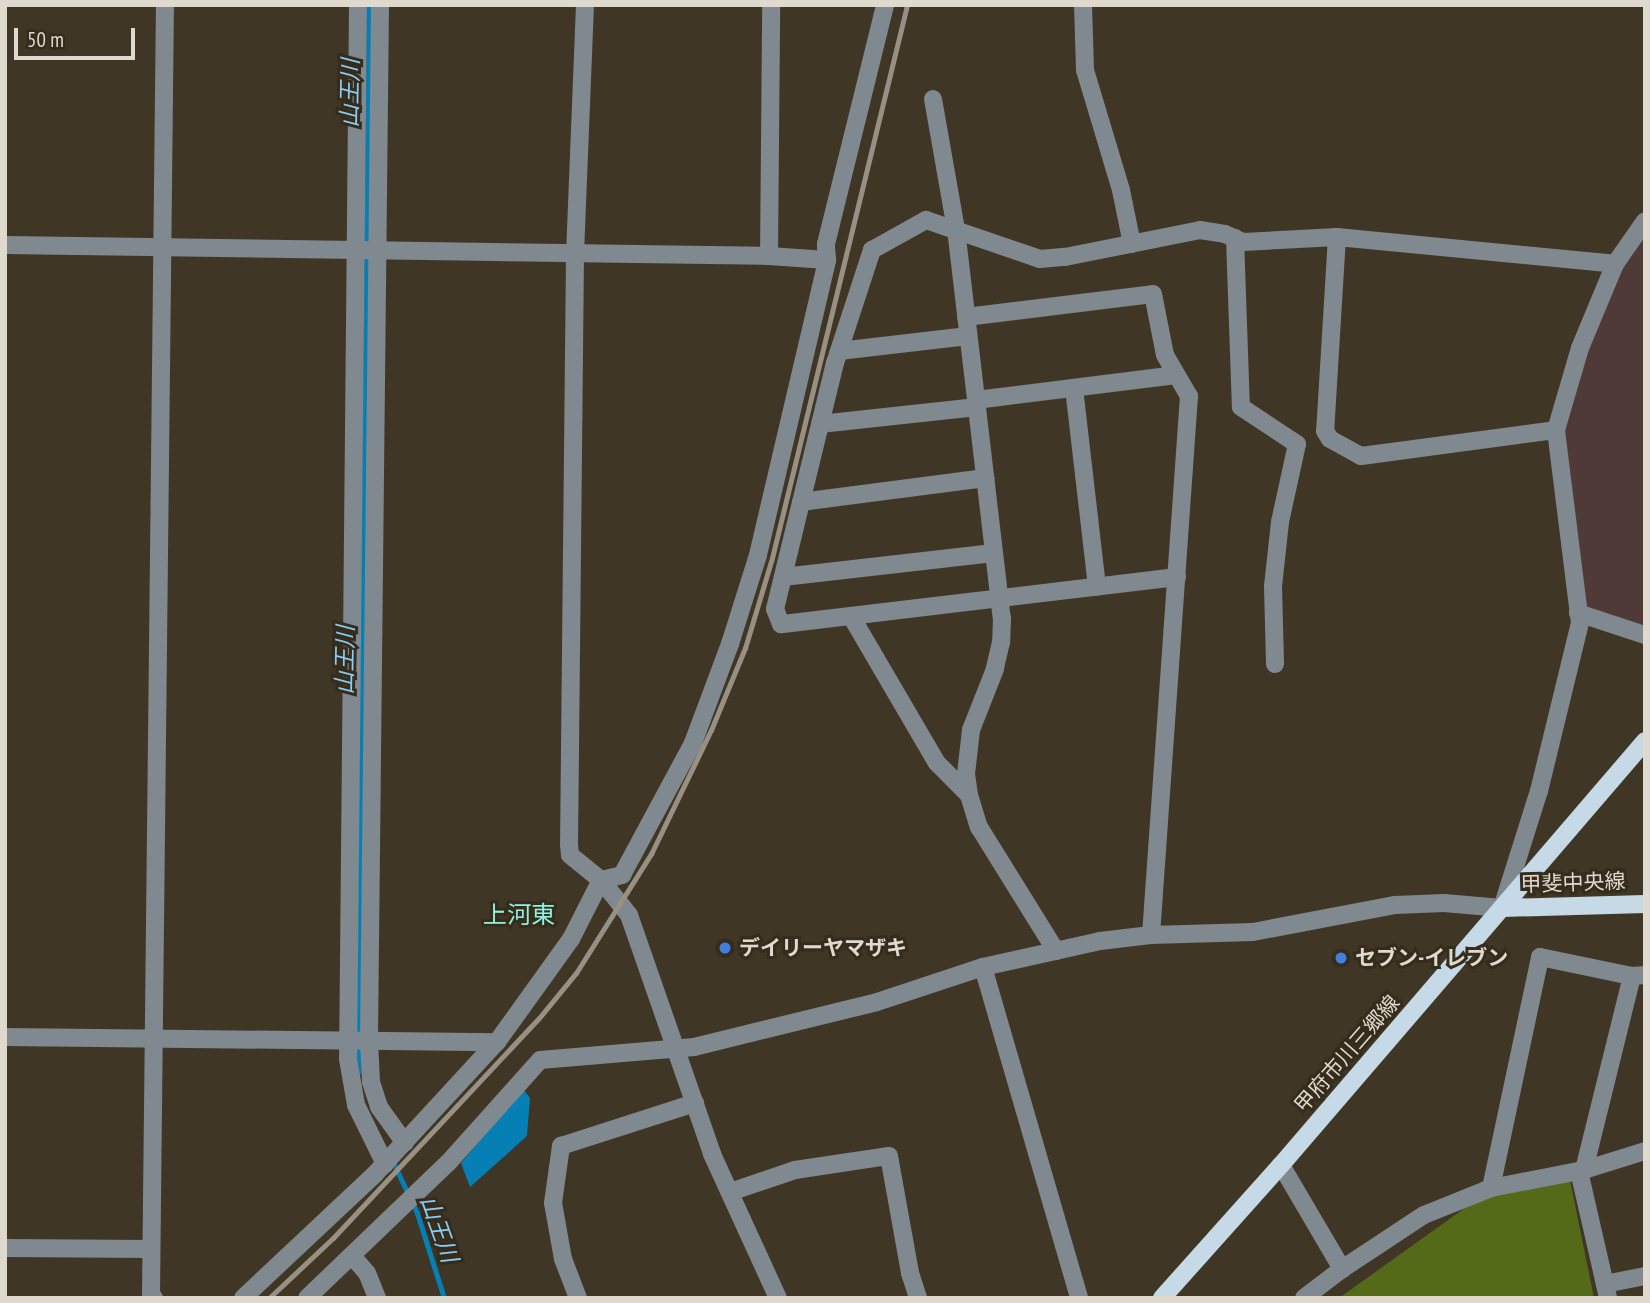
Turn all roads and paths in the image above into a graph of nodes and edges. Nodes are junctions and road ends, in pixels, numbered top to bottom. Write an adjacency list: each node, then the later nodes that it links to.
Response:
1 (165, 5): 15 (street)
2 (358, 5): 16 (street)
3 (380, 5): 16 (street)
4 (585, 5): 17 (street)
5 (771, 5): 18 (street)
6 (885, 5): 19 (street)
7 (1083, 5): 13 (street)
8 (933, 99): 10 (street)
9 (1645, 221): 20 (street)
10 (956, 229): 13 (street); 21 (street); 23 (street)
11 (1337, 237): 12 (street); 20 (street); 29 (street)
12 (1235, 238): 13 (street); 30 (street)
13 (1132, 244)
14 (5, 245): 15 (street)
15 (163, 248): 16 (street); 52 (street)
16 (367, 250): 17 (street); 53 (street); 54 (street)
17 (575, 255): 18 (street); 44 (street)
18 (769, 257): 19 (street)
19 (827, 260): 44 (street)
20 (1615, 264): 28 (street)
21 (966, 317): 22 (street); 24 (street)
22 (968, 336): 23 (street); 26 (street)
23 (839, 351): 27 (street)
24 (1176, 375): 25 (street); 34 (street)
25 (1074, 388): 26 (street); 36 (street)
26 (976, 403): 27 (street); 31 (street)
27 (820, 424): 32 (street)
28 (1556, 430): 29 (street); 38 (street)
29 (1325, 431): 30 (street)
30 (1297, 444): 41 (street)
31 (985, 478): 32 (street); 33 (street)
32 (801, 502): 35 (street)
33 (994, 553): 35 (street); 37 (street)
34 (1177, 577): 36 (street); 47 (street)
35 (783, 578): 39 (street)
36 (1097, 587): 37 (street)
37 (999, 599): 39 (street); 43 (street)
38 (1578, 613): 40 (street); 46 (street)
39 (851, 616): 43 (street)
40 (1645, 635)
41 (1275, 664)
42 (1645, 741): 46 (main road, 甲府市川三郷線)
43 (969, 795): 48 (street)
44 (601, 880): 55 (street); 56 (street)
45 (1645, 904): 46 (main road, 甲斐中央線)
46 (1502, 908): 47 (street); 60 (main road, 甲府市川三郷線)
47 (1151, 935): 48 (street)
48 (1056, 951): 49 (street)
49 (983, 967): 56 (street); 77 (street)
50 (1639, 975): 61 (street); 62 (street)
51 (5, 1037): 52 (street)
52 (154, 1039): 53 (street); 65 (street)
53 (349, 1040): 54 (street); 59 (street)
54 (369, 1041): 55 (street); 59 (street)
55 (496, 1042): 59 (street)
56 (678, 1049): 57 (street); 66 (street)
57 (695, 1103): 63 (street); 74 (street)
58 (1645, 1152): 61 (street)
59 (394, 1155): 71 (street)
60 (1281, 1165): 67 (street); 78 (main road, 甲府市川三郷線)
61 (1581, 1170): 62 (street); 69 (street)
62 (1491, 1188): 67 (street)
63 (730, 1192): 75 (street); 76 (street)
64 (5, 1248): 65 (street)
65 (151, 1250): 70 (street)
66 (353, 1257): 72 (street); 73 (street)
67 (1342, 1269): 79 (street)
68 (1645, 1276): 69 (street)
69 (1607, 1291)
70 (154, 1298)
71 (243, 1298)
72 (307, 1298)
73 (377, 1298)
74 (578, 1298)
75 (778, 1298)
76 (918, 1298)
77 (1079, 1298)
78 (1162, 1298)
79 (1304, 1298)

